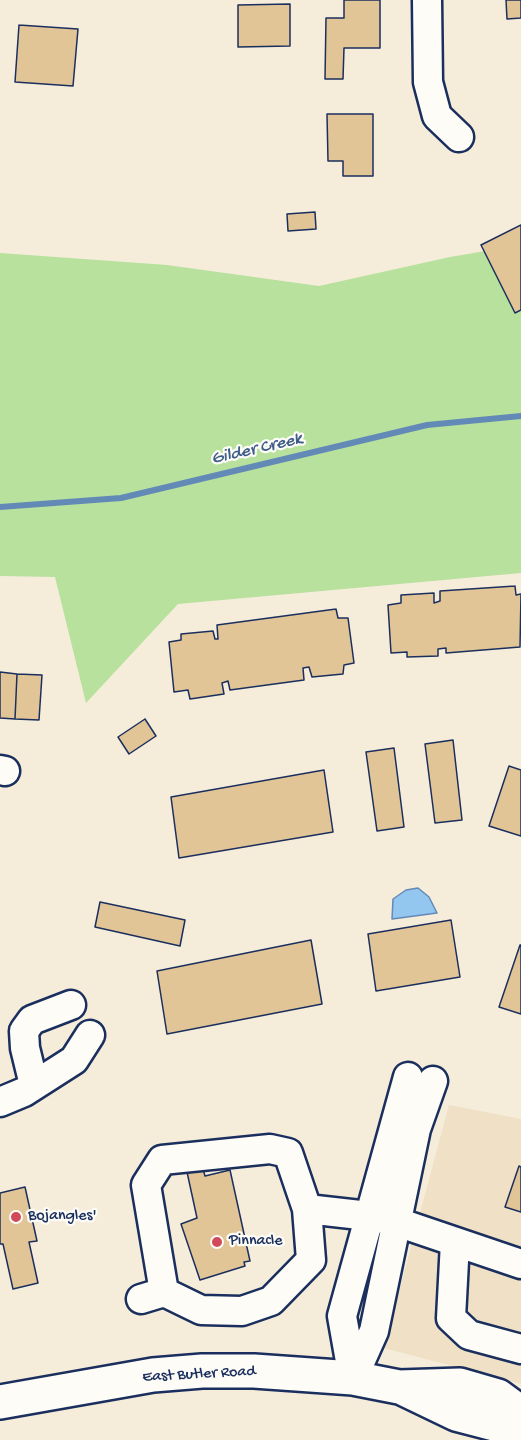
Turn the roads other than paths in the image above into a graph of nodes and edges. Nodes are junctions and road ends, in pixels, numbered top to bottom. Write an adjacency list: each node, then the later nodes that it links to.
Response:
1 (427, 0): 2 (street)
2 (459, 137)
3 (70, 1005): 6 (street)
4 (90, 1035): 6 (street)
5 (420, 1079): 9 (street)
6 (34, 1085): 7 (street)
7 (0, 1102)
8 (307, 1209): 8 (street); 9 (street)
9 (383, 1219): 10 (street); 13 (street)
10 (455, 1242): 11 (street); 12 (street)
11 (521, 1264)
12 (521, 1349)
13 (353, 1378): 14 (main road, East Butler Road); 15 (main road, East Butler Road)
14 (399, 1387): 16 (main road, East Butler Road); 17 (main road, East Butler Road)
15 (0, 1402)
16 (521, 1413)
17 (521, 1425)

